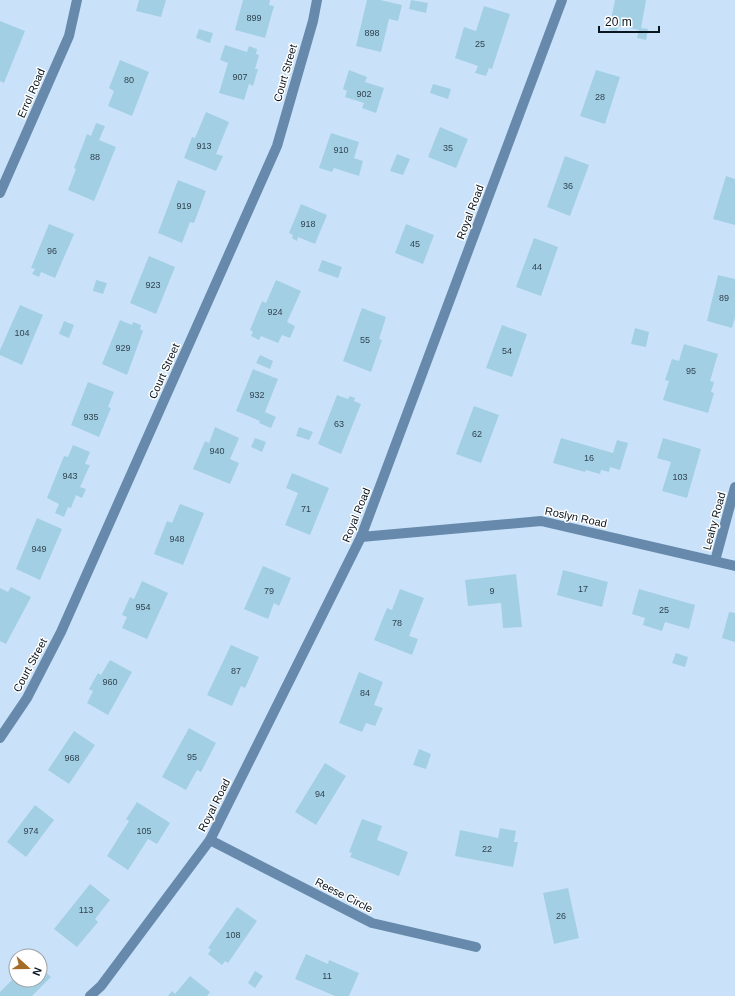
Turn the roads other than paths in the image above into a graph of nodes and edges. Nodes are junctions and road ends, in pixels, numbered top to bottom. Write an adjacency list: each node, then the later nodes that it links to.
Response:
1 (77, 0): 4 (street, Errol Road)
2 (317, 0): 9 (street, Court Street)
3 (562, 0): 6 (street, Royal Road)
4 (0, 193)
5 (735, 487): 7 (street, Leahy Road)
6 (361, 538): 7 (street, Roslyn Road); 10 (street, Royal Road)
7 (715, 560): 8 (street, Roslyn Road)
8 (735, 566)
9 (0, 738)
10 (210, 840): 11 (street, Reese Circle); 12 (street, Royal Road)
11 (476, 947)
12 (90, 996)

